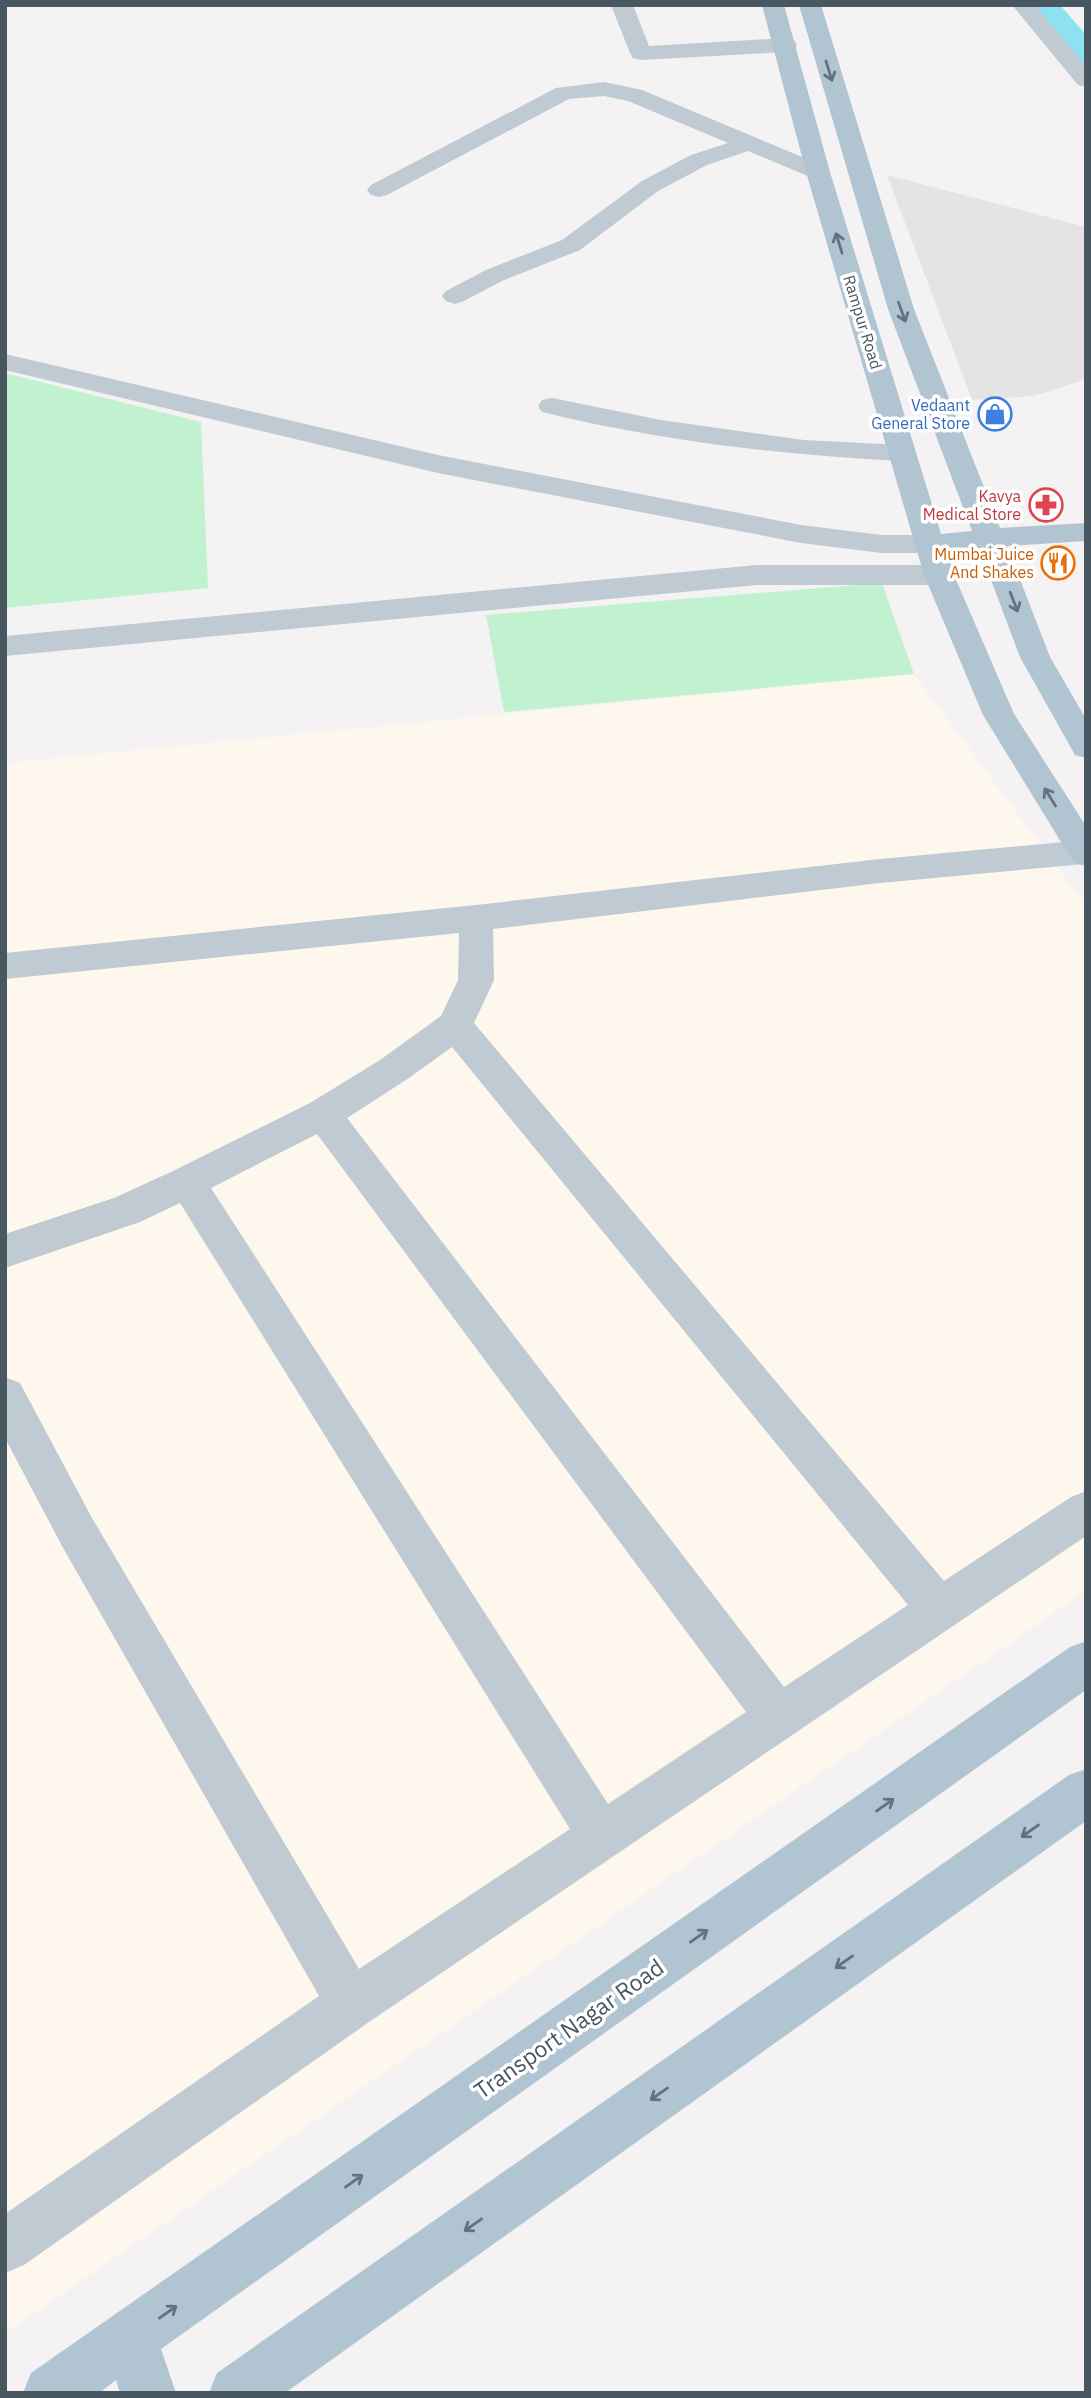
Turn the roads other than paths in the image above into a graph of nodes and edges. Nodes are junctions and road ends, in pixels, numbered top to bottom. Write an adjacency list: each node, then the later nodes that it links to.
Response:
1 (622, 5): 5 (street)
2 (773, 5): 5 (main road, Rampur Road)
3 (810, 5): 16 (main road, one-way to 16)
4 (1023, 5): 6 (street)
5 (786, 45): 9 (main road, Rampur Road)
6 (1075, 52): 7 (street)
7 (1086, 80)
8 (750, 143): 9 (street); 10 (street); 11 (street)
9 (818, 172): 14 (main road, Rampur Road, one-way to 9)
10 (379, 190)
11 (455, 296)
12 (5, 362): 17 (street)
13 (552, 406): 14 (street)
14 (902, 453): 17 (main road, Rampur Road)
15 (1086, 532): 16 (main road)
16 (990, 538): 17 (main road); 20 (main road, one-way to 20)
17 (929, 544): 18 (main road, Rampur Road)
18 (939, 575): 19 (street); 21 (main road, Rampur Road, one-way to 18)
19 (5, 646)
20 (1086, 747)
21 (1085, 853): 22 (street)
22 (476, 918): 23 (street); 24 (street)
23 (5, 966)
24 (454, 1025): 25 (street); 30 (street)
25 (323, 1114): 26 (street); 32 (street)
26 (187, 1182): 27 (street); 34 (street)
27 (5, 1251)
28 (5, 1396): 35 (street)
29 (1086, 1511): 30 (street)
30 (939, 1609): 32 (street)
31 (1086, 1663): 37 (main road, Transport Nagar Road, one-way to 31)
32 (779, 1718): 34 (street)
33 (1086, 1791): 40 (main road, one-way to 40)
34 (602, 1838): 35 (street)
35 (351, 2004): 36 (street)
36 (5, 2246)
37 (130, 2339): 38 (main road, Transport Nagar Road); 39 (main road)
38 (51, 2393)
39 (148, 2393)
40 (237, 2393)

